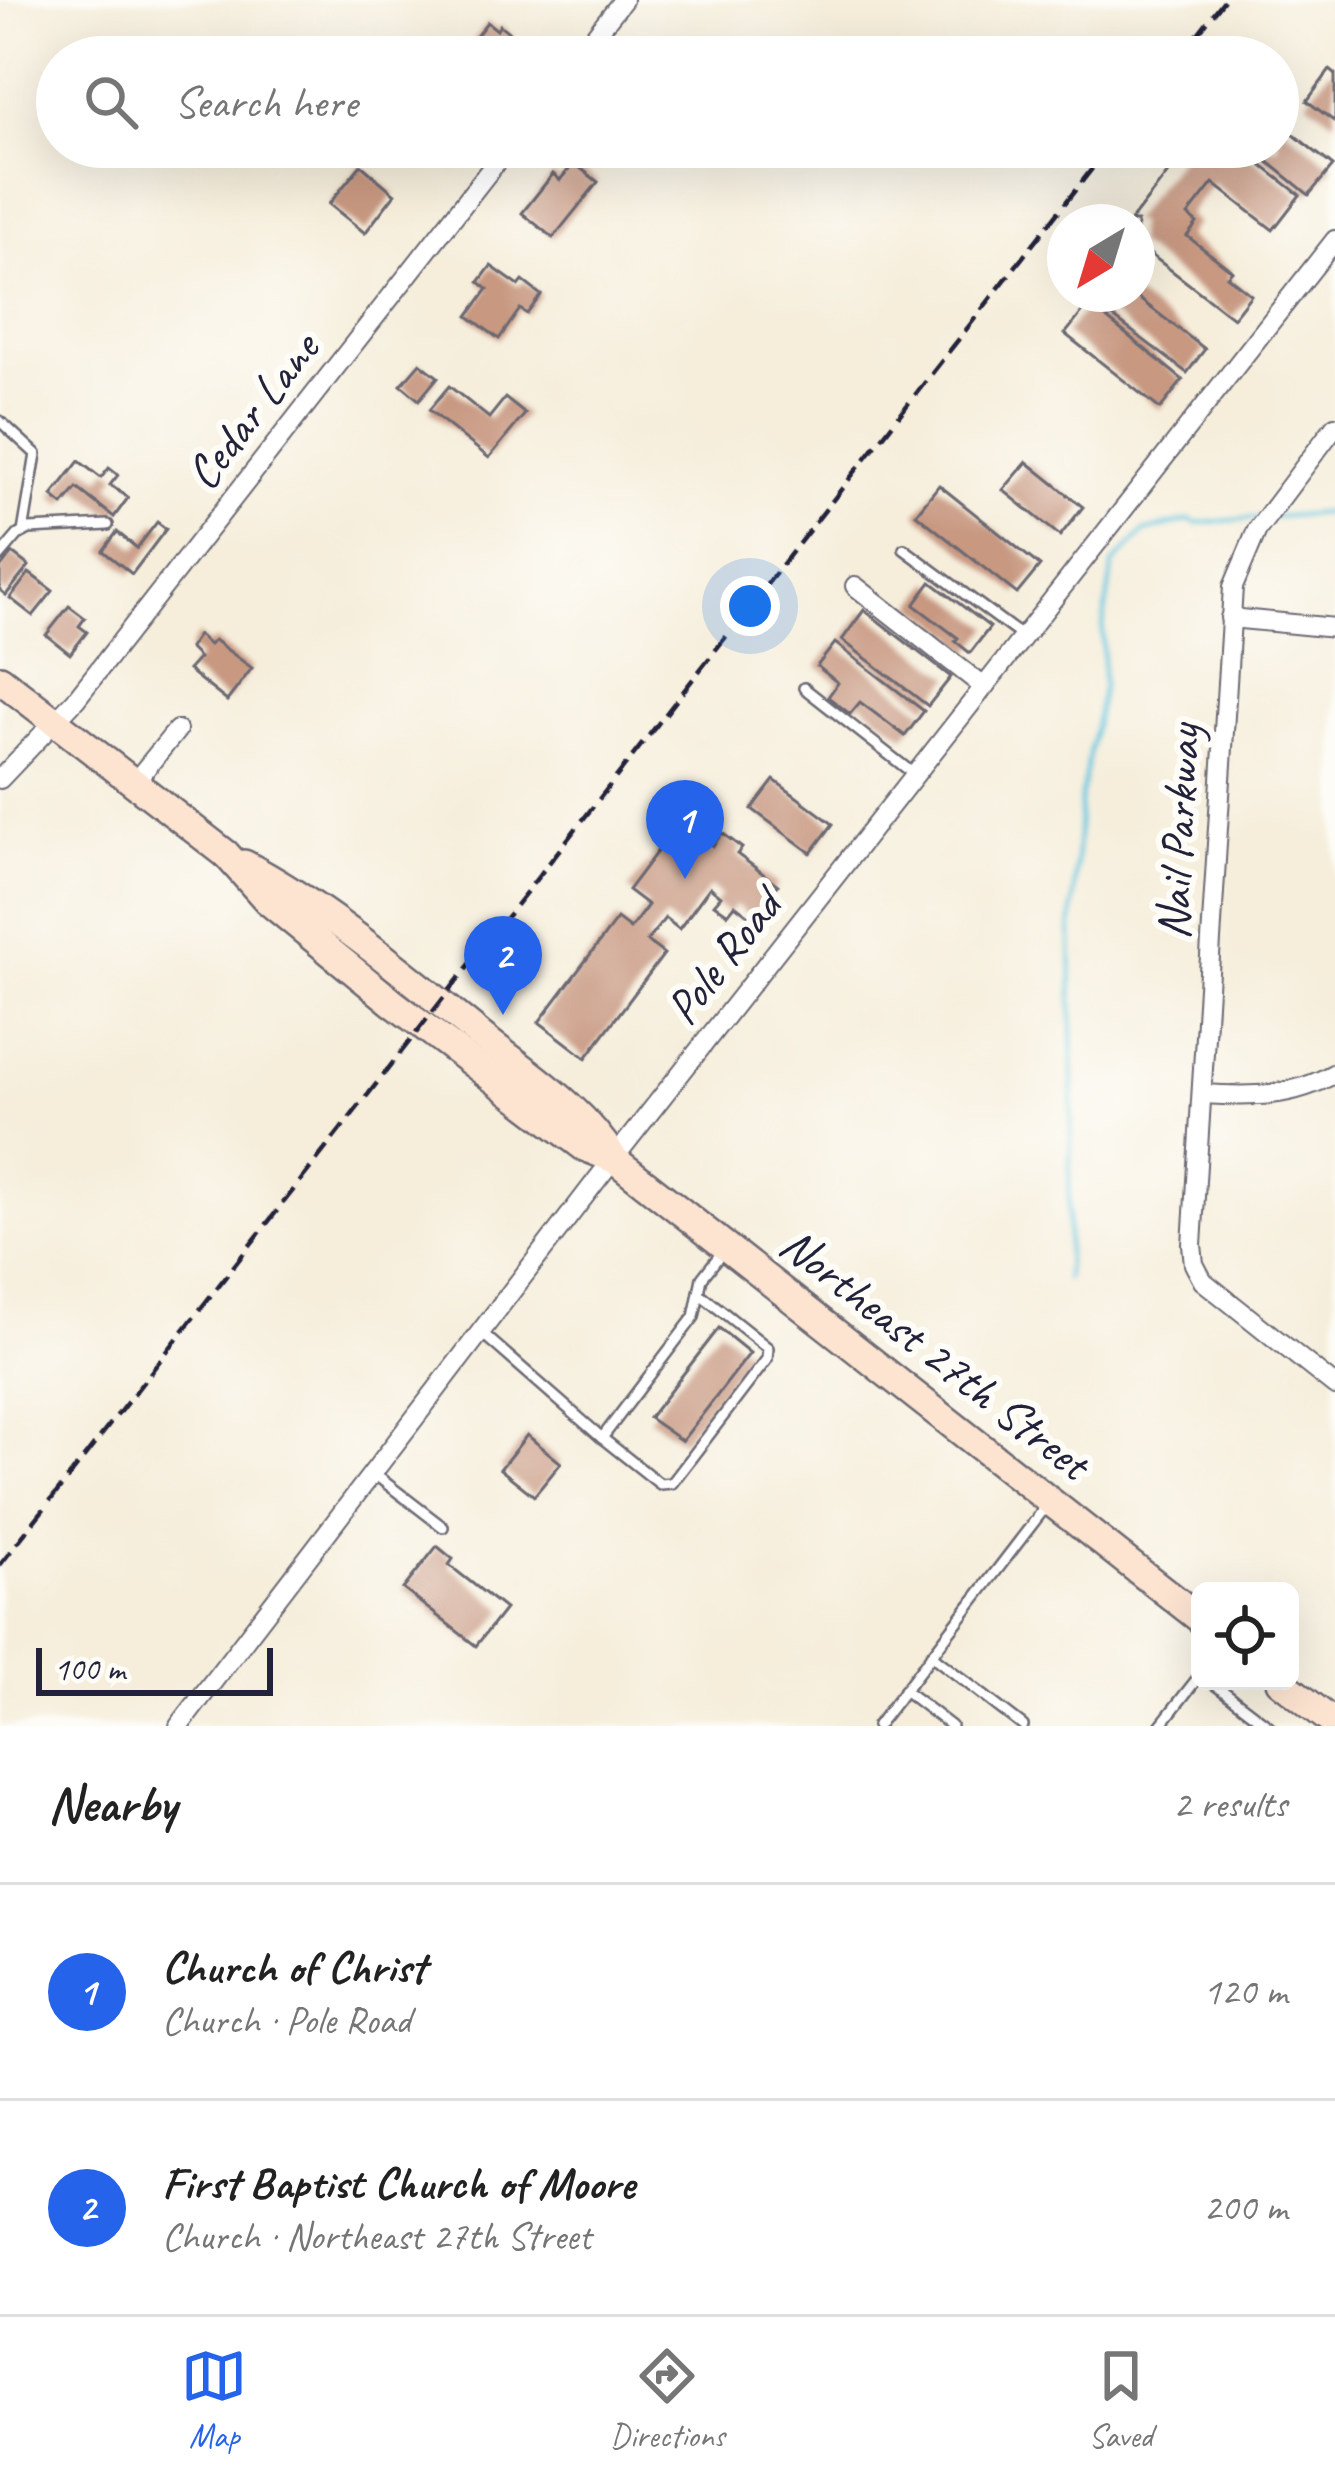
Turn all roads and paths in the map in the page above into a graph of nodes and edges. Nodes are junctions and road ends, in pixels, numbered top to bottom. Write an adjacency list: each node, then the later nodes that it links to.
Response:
1 (623, 0): 2 (street)
2 (595, 36)
3 (492, 168): 18 (street, Cedar Lane)
4 (1335, 240): 14 (street, Pole Road)
5 (0, 421): 8 (lane)
6 (1335, 426): 12 (street, Nail Parkway)
7 (107, 525): 8 (lane)
8 (22, 532): 10 (lane)
9 (904, 549): 14 (lane)
10 (0, 556)
11 (855, 586): 16 (street)
12 (1230, 618): 13 (street); 24 (street, Nail Parkway)
13 (1335, 628)
14 (1023, 637): 16 (street, Pole Road)
15 (0, 679): 18 (main road, Northeast 27th Street)
16 (984, 687): 20 (street, Pole Road)
17 (804, 688): 20 (lane)
18 (53, 720): 21 (street, Cedar Lane); 22 (main road, Northeast 27th Street)
19 (177, 730): 22 (street)
20 (915, 775): 25 (street, Pole Road)
21 (0, 779)
22 (134, 784): 25 (main road, Northeast 27th Street)
23 (1335, 1073): 24 (street)
24 (1202, 1094): 29 (street, Nail Parkway)
25 (614, 1159): 26 (main road, Northeast 27th Street); 28 (street, Pole Road)
26 (726, 1246): 27 (lane); 32 (main road, Northeast 27th Street)
27 (700, 1293): 30 (lane); 30 (lane)
28 (482, 1332): 30 (lane); 31 (street, Pole Road)
29 (1335, 1386)
30 (602, 1438)
31 (373, 1473): 33 (lane); 42 (street, Pole Road)
32 (1051, 1501): 34 (main road, Northeast 27th Street); 35 (lane)
33 (443, 1527)
34 (1191, 1612)
35 (932, 1655): 37 (lane); 44 (lane)
36 (1191, 1686): 45 (lane)
37 (904, 1690): 41 (lane); 43 (lane)
38 (1222, 1690): 46 (lane)
39 (1292, 1690): 40 (main road)
40 (1335, 1724)
41 (879, 1725)
42 (179, 1726)
43 (951, 1726)
44 (1023, 1726)
45 (1160, 1726)
46 (1270, 1726)

